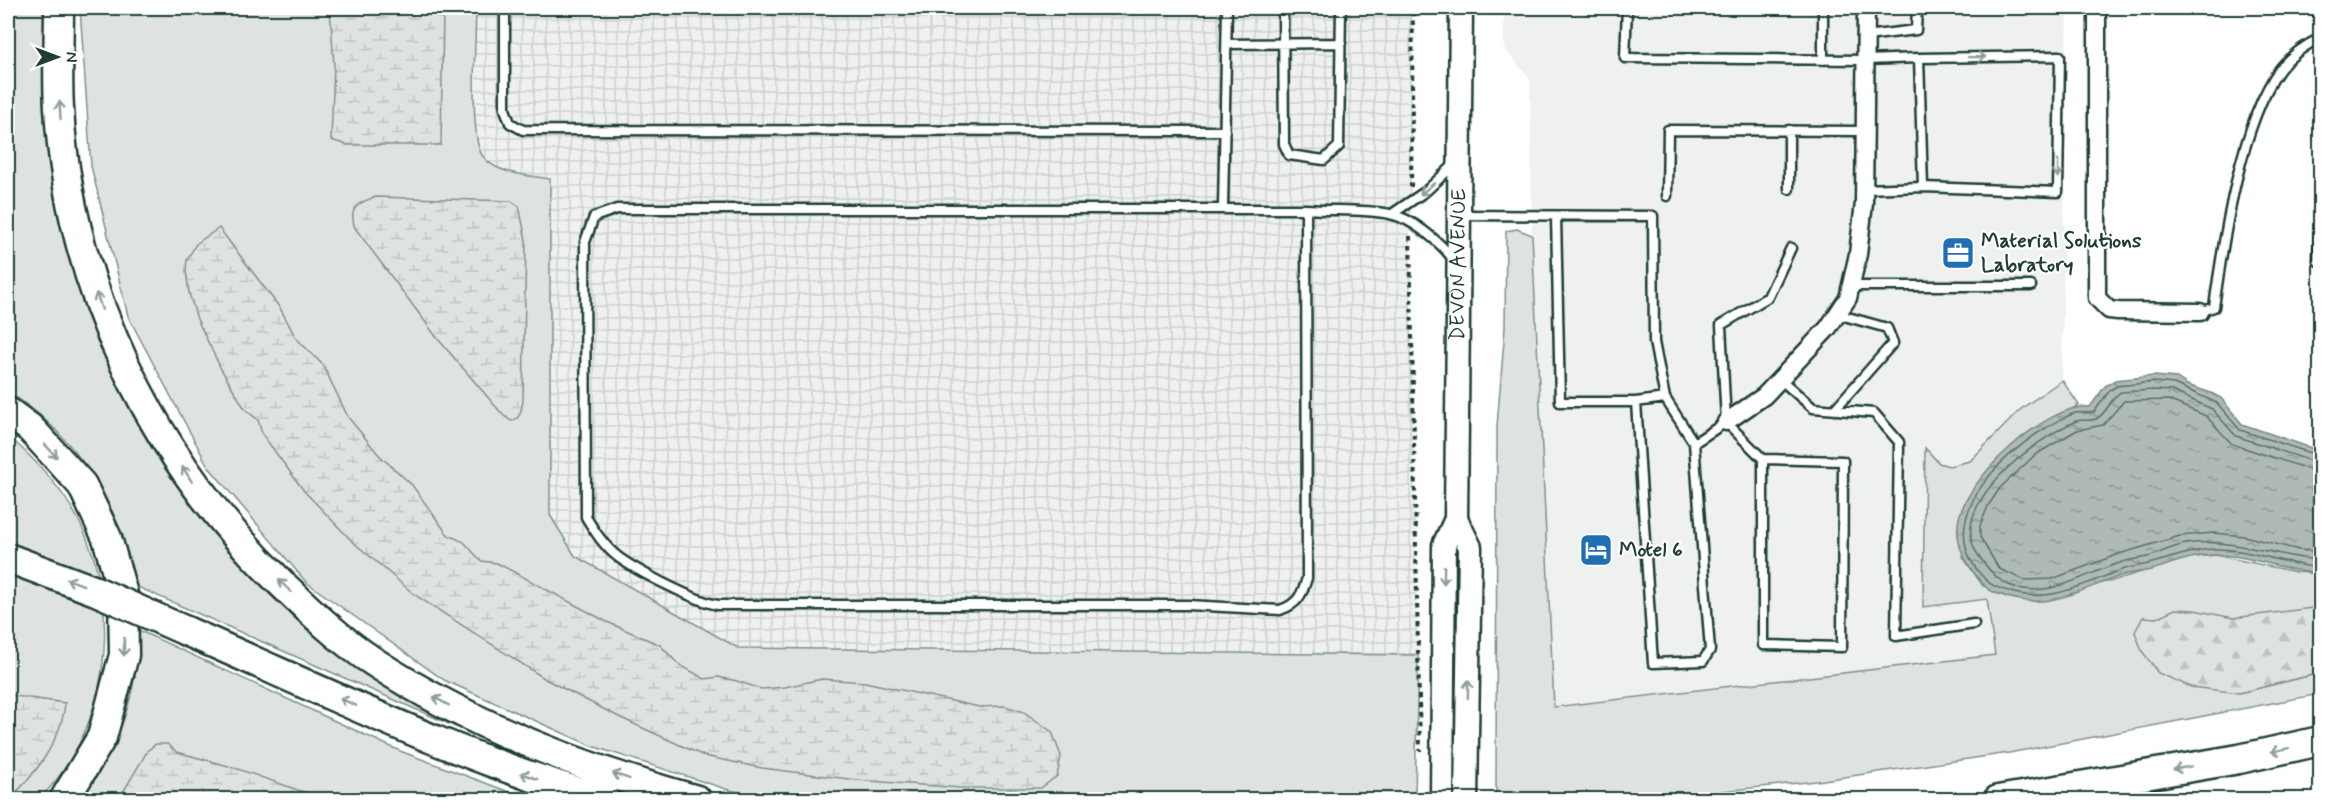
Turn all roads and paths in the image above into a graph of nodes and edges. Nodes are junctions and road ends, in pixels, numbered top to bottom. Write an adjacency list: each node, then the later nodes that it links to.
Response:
1 (60, 8): 59 (highway, one-way to 1)
2 (505, 8): 22 (lane)
3 (1227, 8): 17 (lane)
4 (1283, 8): 16 (lane)
5 (1341, 8): 15 (lane)
6 (1413, 8): 25 (path)
7 (1461, 8): 24 (main road, DEVON AVENUE)
8 (1627, 8): 19 (lane)
9 (1823, 8): 19 (lane)
10 (1866, 8): 13 (street)
11 (1917, 8): 13 (lane)
12 (2097, 8): 42 (street)
13 (1866, 36): 20 (street)
14 (2320, 38): 42 (lane)
15 (1341, 43): 16 (lane); 16 (lane)
16 (1283, 44): 17 (lane)
17 (1227, 45): 22 (lane)
18 (1919, 58): 20 (lane); 26 (lane); 26 (lane, one-way to 26)
19 (1823, 60): 20 (lane)
20 (1866, 60): 23 (street)
21 (1789, 130): 23 (lane); 27 (lane); 29 (lane)
22 (1225, 131): 30 (lane)
23 (1863, 131): 28 (street)
24 (1458, 161): 32 (lane, one-way to 32); 33 (main road, DEVON AVENUE)
25 (1412, 183)
26 (1923, 187): 28 (lane)
27 (1789, 189)
28 (1864, 189): 40 (street)
29 (1667, 196)
30 (1223, 207): 31 (lane); 31 (lane)
31 (1306, 209): 32 (lane)
32 (1392, 214): 39 (lane)
33 (1458, 215): 34 (lane); 39 (main road, DEVON AVENUE)
34 (1556, 216): 45 (lane); 46 (lane)
35 (2320, 216): 38 (lane)
36 (1410, 236): 56 (path)
37 (1791, 248): 49 (lane)
38 (2320, 262)
39 (1458, 265): 52 (main road, DEVON AVENUE)
40 (1851, 286): 41 (lane); 43 (street)
41 (2031, 286)
42 (2200, 312)
43 (1837, 314): 44 (street); 47 (lane)
44 (1780, 379): 47 (lane); 49 (street)
45 (1665, 398): 46 (lane); 50 (lane)
46 (1636, 402): 50 (lane)
47 (1834, 410): 54 (lane)
48 (8, 412): 57 (highway, one-way to 57)
49 (1726, 422): 50 (lane); 51 (lane)
50 (1694, 443)
51 (1762, 459): 51 (lane)
52 (1456, 519): 60 (main road, DEVON AVENUE, one-way to 60); 61 (main road, DEVON AVENUE, one-way to 52)
53 (8, 558): 58 (highway, one-way to 53, bridge)
54 (1974, 624)
55 (2320, 741): 62 (highway, one-way to 62)
56 (1420, 753)
57 (64, 800)
58 (605, 800)
59 (697, 800)
60 (1442, 800)
61 (1467, 800)
62 (1998, 800)

